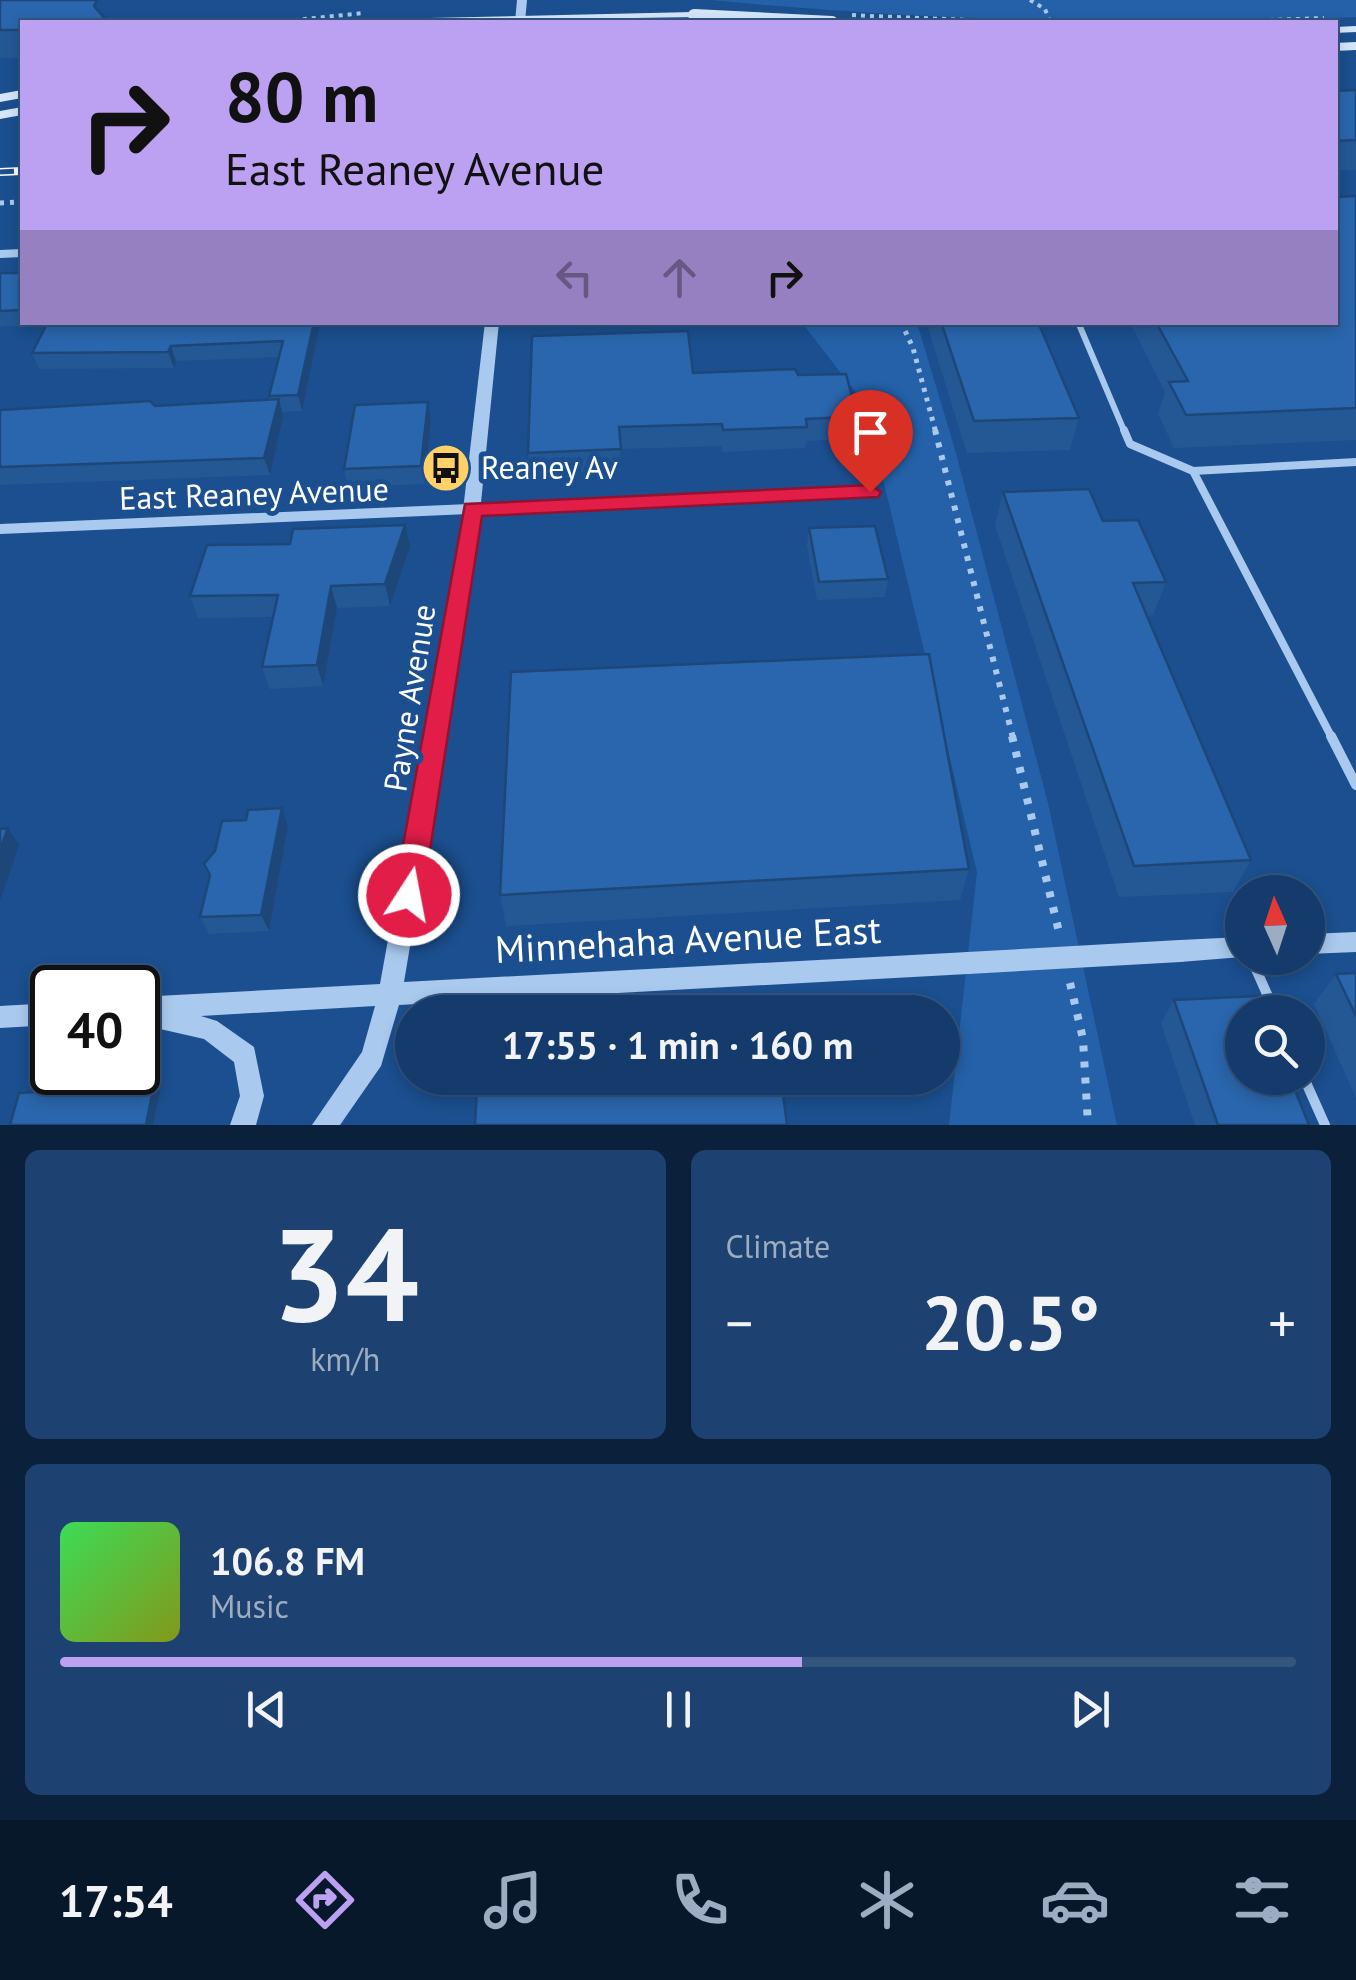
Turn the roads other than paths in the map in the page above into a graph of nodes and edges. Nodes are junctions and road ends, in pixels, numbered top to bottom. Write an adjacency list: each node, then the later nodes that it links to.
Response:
1 (522, 0): 2 (street)
2 (520, 20): 3 (main road, bridge)
3 (793, 20)
4 (492, 325): 9 (street, Payne Avenue)
5 (1079, 325): 7 (lane)
6 (1356, 462): 7 (lane)
7 (1193, 471): 11 (lane)
8 (870, 492): 9 (street, East Reaney Avenue)
9 (472, 509): 10 (street, East Reaney Avenue); 15 (street, Payne Avenue)
10 (0, 529)
11 (1356, 786)
12 (1356, 942): 13 (street)
13 (1325, 943)
14 (1225, 948): 15 (street, Minnehaha Avenue East, bridge)
15 (390, 995): 16 (street, Minnehaha Avenue East); 22 (street, Payne Avenue)
16 (160, 1010)
17 (30, 1016): 19 (street)
18 (160, 1017): 21 (street)
19 (0, 1018)
20 (1312, 1095): 23 (lane)
21 (243, 1125)
22 (325, 1125)
23 (1325, 1125)

